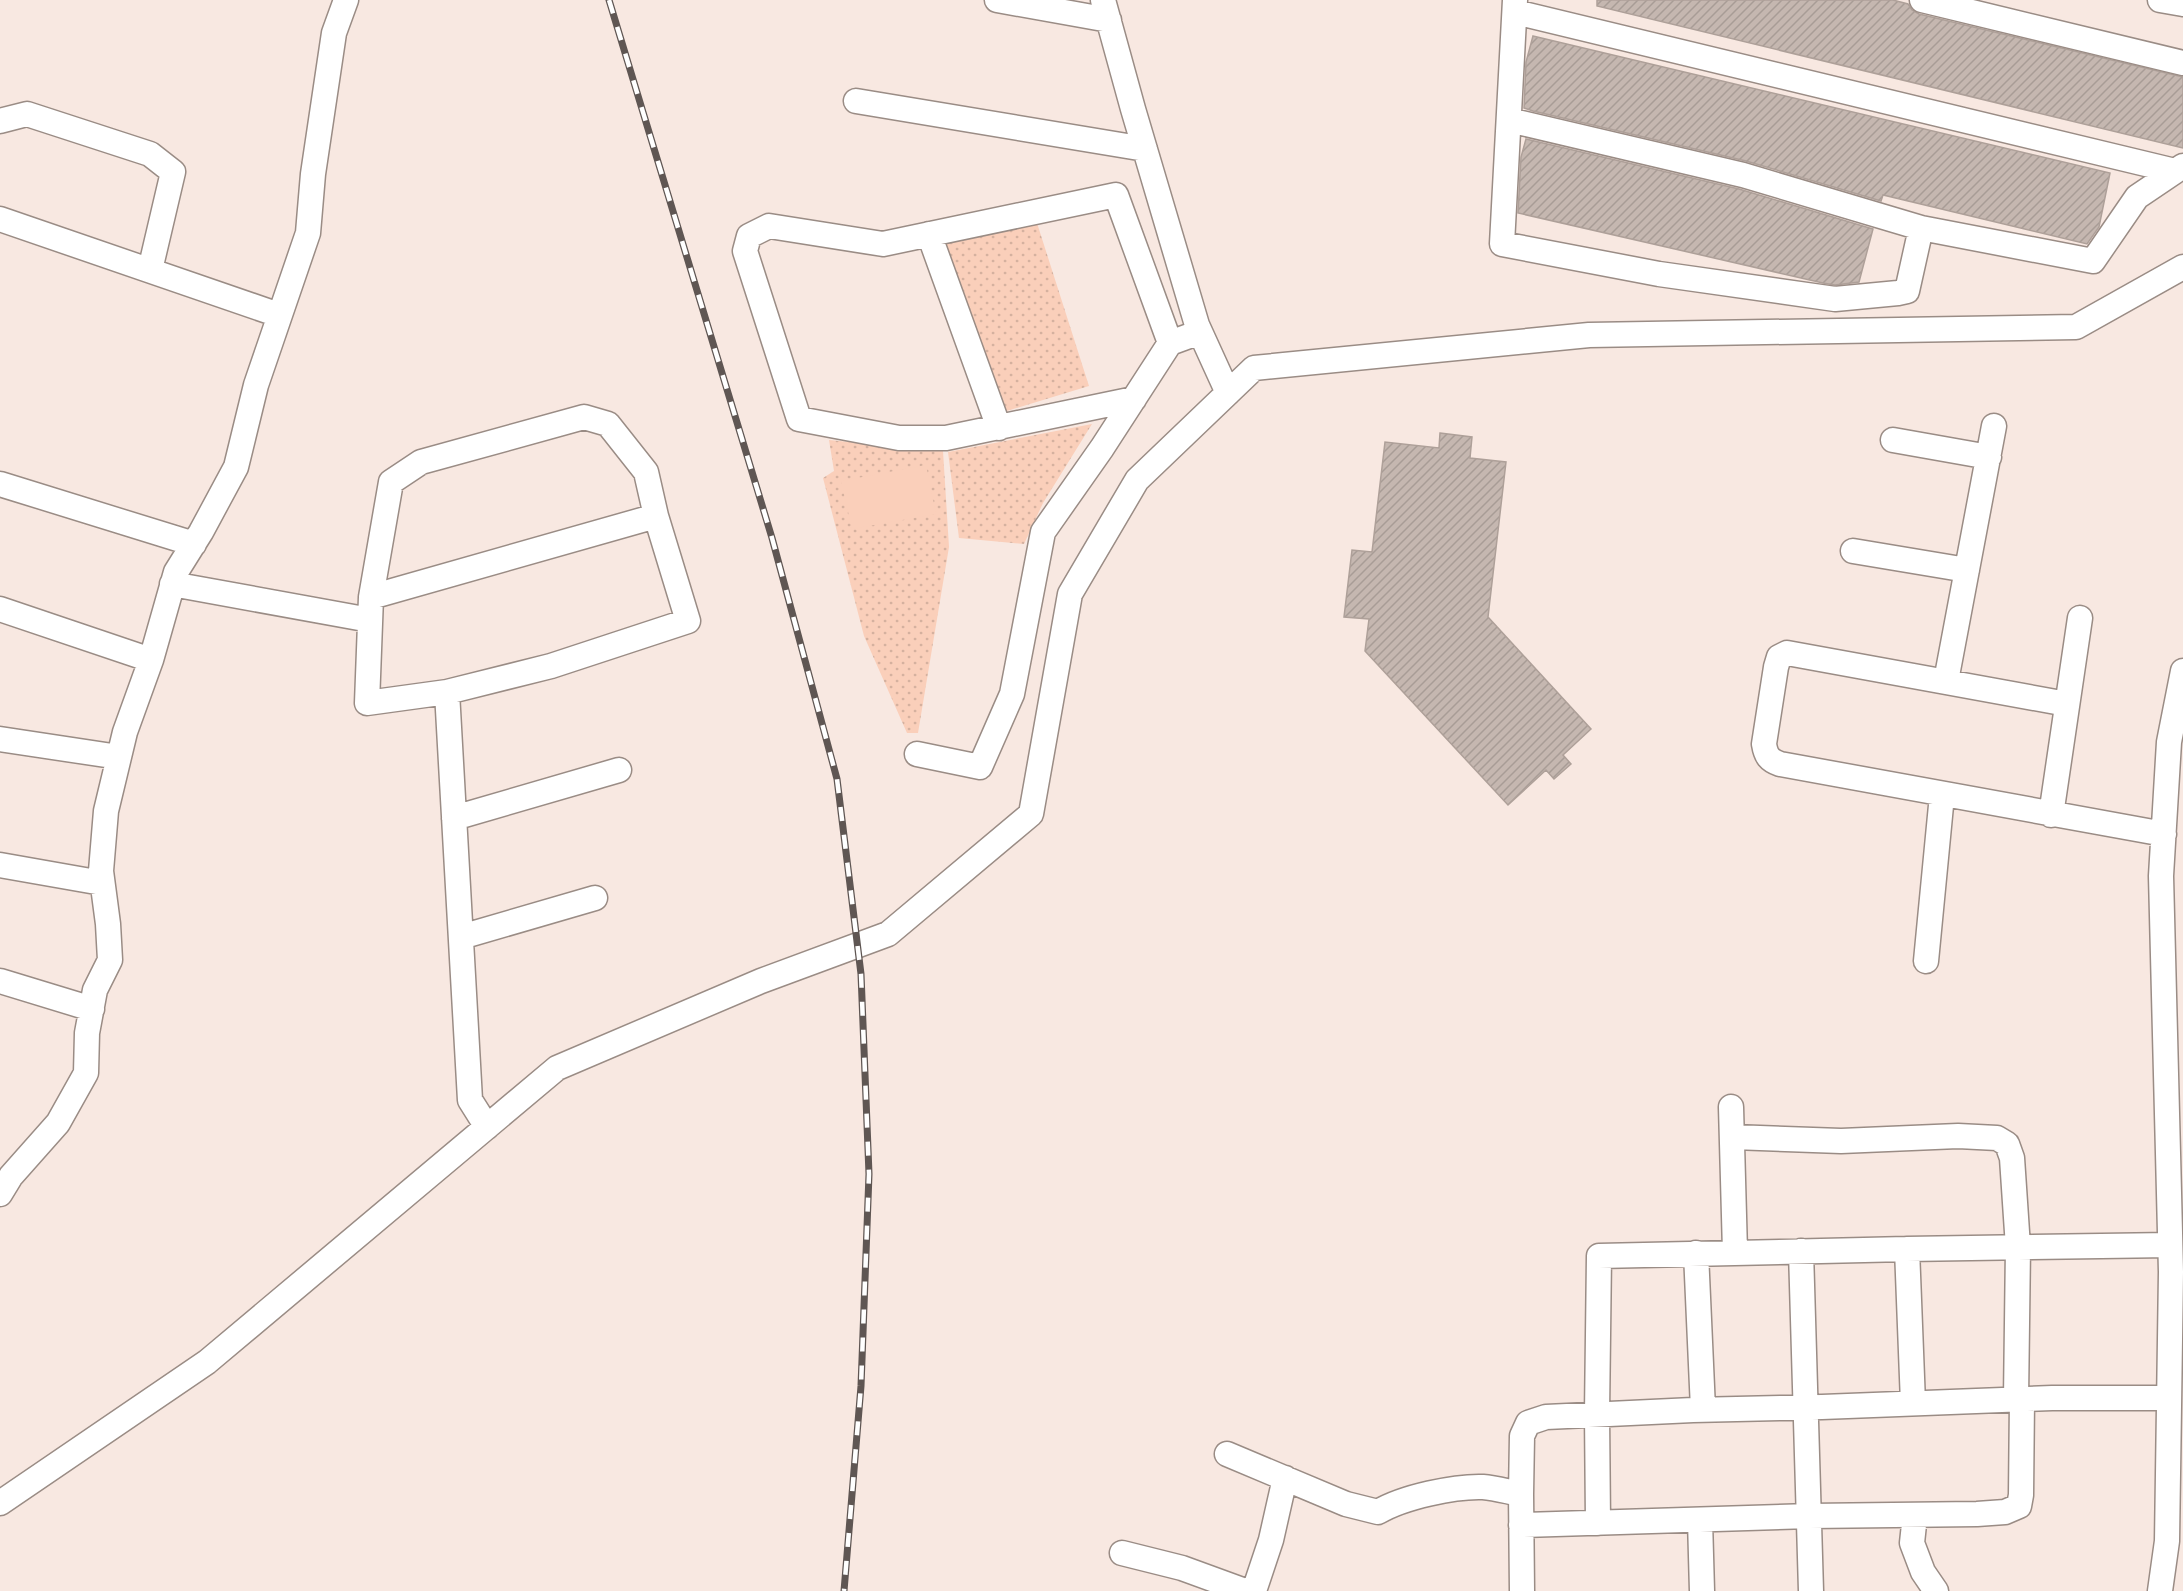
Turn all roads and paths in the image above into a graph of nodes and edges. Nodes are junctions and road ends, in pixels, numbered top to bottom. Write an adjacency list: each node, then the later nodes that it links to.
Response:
1 (346, 0): 19 (street)
2 (998, 0): 7 (street)
3 (1922, 0): 8 (street)
4 (2160, 0): 5 (street)
5 (2183, 4)
6 (1515, 6): 10 (street); 13 (street)
7 (1106, 10): 12 (street)
8 (2183, 63)
9 (856, 101): 12 (street)
10 (1509, 120): 15 (street); 15 (street)
11 (0, 121): 18 (street)
12 (1145, 148): 20 (street)
13 (2179, 169): 15 (street)
14 (0, 219): 18 (street)
15 (1921, 228)
16 (929, 234): 21 (street); 25 (street); 25 (street)
17 (2183, 267): 22 (street)
18 (150, 270): 19 (street)
19 (279, 315): 30 (street)
20 (1200, 332): 21 (street); 22 (street)
21 (1170, 343): 23 (street)
22 (1228, 393): 58 (street)
23 (1134, 399): 25 (street); 43 (street)
24 (1994, 426): 27 (street)
25 (999, 428)
26 (1893, 440): 27 (street)
27 (1989, 457): 32 (street)
28 (0, 484): 30 (street)
29 (656, 516): 35 (street); 35 (street); 40 (street)
30 (194, 544): 33 (street)
31 (1853, 550): 32 (street)
32 (1967, 570): 39 (street)
33 (172, 584): 35 (street); 37 (street)
34 (0, 609): 37 (street)
35 (371, 609): 40 (street)
36 (2080, 618): 41 (street)
37 (151, 660): 44 (street)
38 (2183, 671): 49 (street)
39 (1946, 681): 41 (street); 46 (street)
40 (447, 693): 48 (street)
41 (2067, 704): 47 (street)
42 (0, 739): 44 (street)
43 (916, 754)
44 (119, 757): 51 (street)
45 (619, 770): 48 (street)
46 (1942, 795): 47 (street); 54 (street)
47 (2051, 815): 49 (street)
48 (454, 818): 53 (street)
49 (2164, 834): 61 (street)
50 (0, 865): 51 (street)
51 (102, 883): 56 (street)
52 (596, 898): 53 (street)
53 (461, 937): 58 (street)
54 (1926, 961)
55 (0, 981): 56 (street)
56 (92, 1009): 60 (street)
57 (1731, 1107): 59 (street)
58 (487, 1126): 76 (street)
59 (1733, 1137): 62 (street); 65 (street)
60 (0, 1194)
61 (2170, 1245): 62 (street); 67 (street)
62 (2018, 1247): 63 (street); 68 (street)
63 (1907, 1249): 64 (street); 69 (street)
64 (1801, 1251): 65 (street); 70 (street)
65 (1735, 1252): 66 (street)
66 (1696, 1253): 71 (street); 72 (street)
67 (2169, 1398): 68 (street); 89 (street)
68 (2019, 1399): 69 (street); 77 (street)
69 (1913, 1403): 70 (street)
70 (1806, 1408): 71 (street); 78 (street)
71 (1703, 1409): 72 (street)
72 (1597, 1414): 75 (street); 80 (street)
73 (1227, 1454): 74 (street)
74 (1285, 1478): 75 (street); 84 (street)
75 (1521, 1494): 81 (street)
76 (0, 1503)
77 (1915, 1515): 78 (street); 88 (street)
78 (1810, 1516): 79 (street); 87 (street)
79 (1700, 1520): 80 (street); 86 (street)
80 (1599, 1523): 81 (street)
81 (1521, 1525): 85 (street)
82 (1122, 1553): 83 (street)
83 (1245, 1591)
84 (1254, 1591)
85 (1522, 1591)
86 (1702, 1591)
87 (1811, 1591)
88 (1936, 1591)
89 (2160, 1591)

